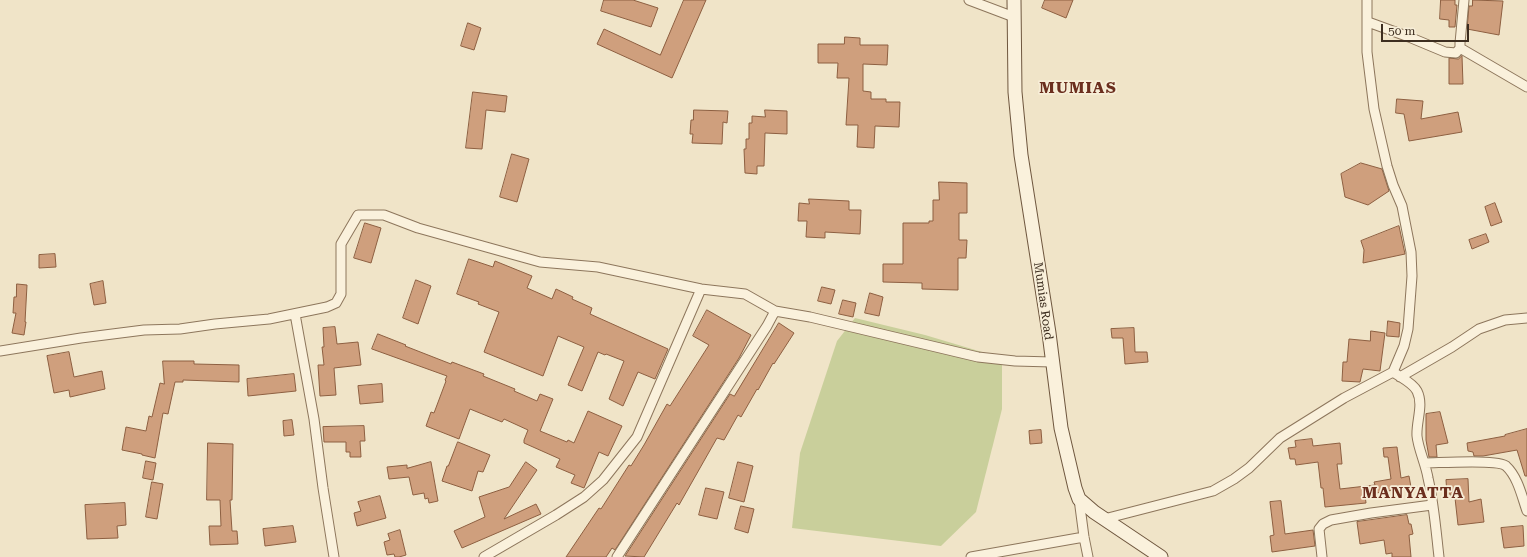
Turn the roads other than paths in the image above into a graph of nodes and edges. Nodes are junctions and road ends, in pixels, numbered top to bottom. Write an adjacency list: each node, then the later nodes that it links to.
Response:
1 (969, 0): 5 (street)
2 (1014, 0): 5 (street, Mumias Road)
3 (1367, 0): 6 (street)
4 (1464, 0): 7 (street)
5 (1014, 17): 14 (street, Mumias Road)
6 (1368, 22): 7 (street); 15 (street)
7 (1460, 48): 8 (street)
8 (1527, 87)
9 (701, 289): 10 (street); 11 (street); 24 (street)
10 (775, 311): 14 (street); 25 (street)
11 (295, 314): 13 (street); 23 (street)
12 (1527, 318): 15 (street)
13 (0, 351)
14 (1052, 362): 17 (street, Mumias Road)
15 (1396, 375): 16 (street); 20 (street)
16 (1425, 463): 18 (street); 19 (street)
17 (1079, 499): 20 (street); 21 (street)
18 (1432, 505): 28 (street); 29 (street)
19 (1527, 511)
20 (1104, 519): 22 (street)
21 (1084, 537): 26 (street); 27 (street)
22 (1157, 556)
23 (334, 557)
24 (484, 557)
25 (617, 557)
26 (970, 557)
27 (1088, 557)
28 (1322, 557)
29 (1439, 557)

